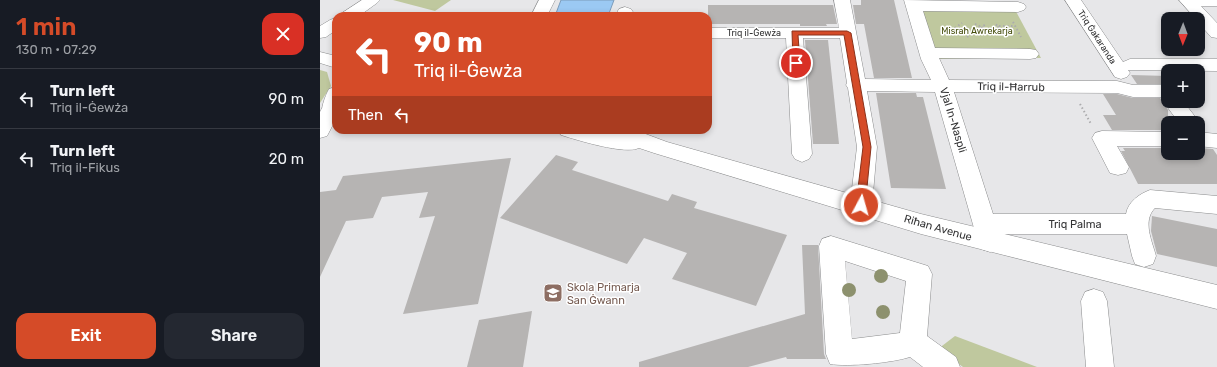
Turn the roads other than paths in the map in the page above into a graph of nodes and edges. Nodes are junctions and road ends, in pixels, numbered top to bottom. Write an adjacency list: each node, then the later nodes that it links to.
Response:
1 (372, 0): 9 (street)
2 (547, 0): 10 (street)
3 (842, 0): 15 (street)
4 (1073, 0): 23 (street, Triq Ġakaranda)
5 (1187, 0): 6 (street); 16 (street)
6 (1215, 1)
7 (913, 3): 8 (street); 19 (street, Vjal In-Naspli)
8 (1018, 7)
9 (354, 12)
10 (541, 12)
11 (332, 26): 12 (street)
12 (320, 33)
13 (712, 33): 14 (street, Triq il-Ġewża)
14 (794, 33): 15 (street, Triq il-Ġewża); 33 (street)
15 (847, 33): 24 (street)
16 (1217, 33)
17 (320, 42): 18 (street)
18 (332, 46)
19 (929, 53): 20 (street); 25 (street, Vjal In-Naspli)
20 (1030, 54)
21 (320, 57): 22 (street)
22 (332, 61)
23 (1217, 65)
24 (855, 85): 25 (street, Triq il-Ħarrub); 35 (street)
25 (943, 86): 26 (street, Triq il-Ħarrub); 38 (street, Vjal In-Naspli)
26 (1161, 94)
27 (332, 103): 28 (street)
28 (326, 119)
29 (582, 134): 32 (street, Riħan Avenue)
30 (624, 134): 32 (street, Riħan Avenue)
31 (1161, 139): 34 (street)
32 (661, 148): 35 (street, Riħan Avenue)
33 (802, 154)
34 (1118, 167)
35 (861, 205): 38 (street, Riħan Avenue)
36 (1217, 205): 37 (street)
37 (1136, 224): 38 (street, Triq Palma); 39 (street)
38 (987, 233): 40 (street, Riħan Avenue)
39 (1144, 256)
40 (1217, 297)
41 (1094, 301): 44 (street)
42 (902, 352): 43 (street)
43 (946, 367)
44 (1100, 367)

